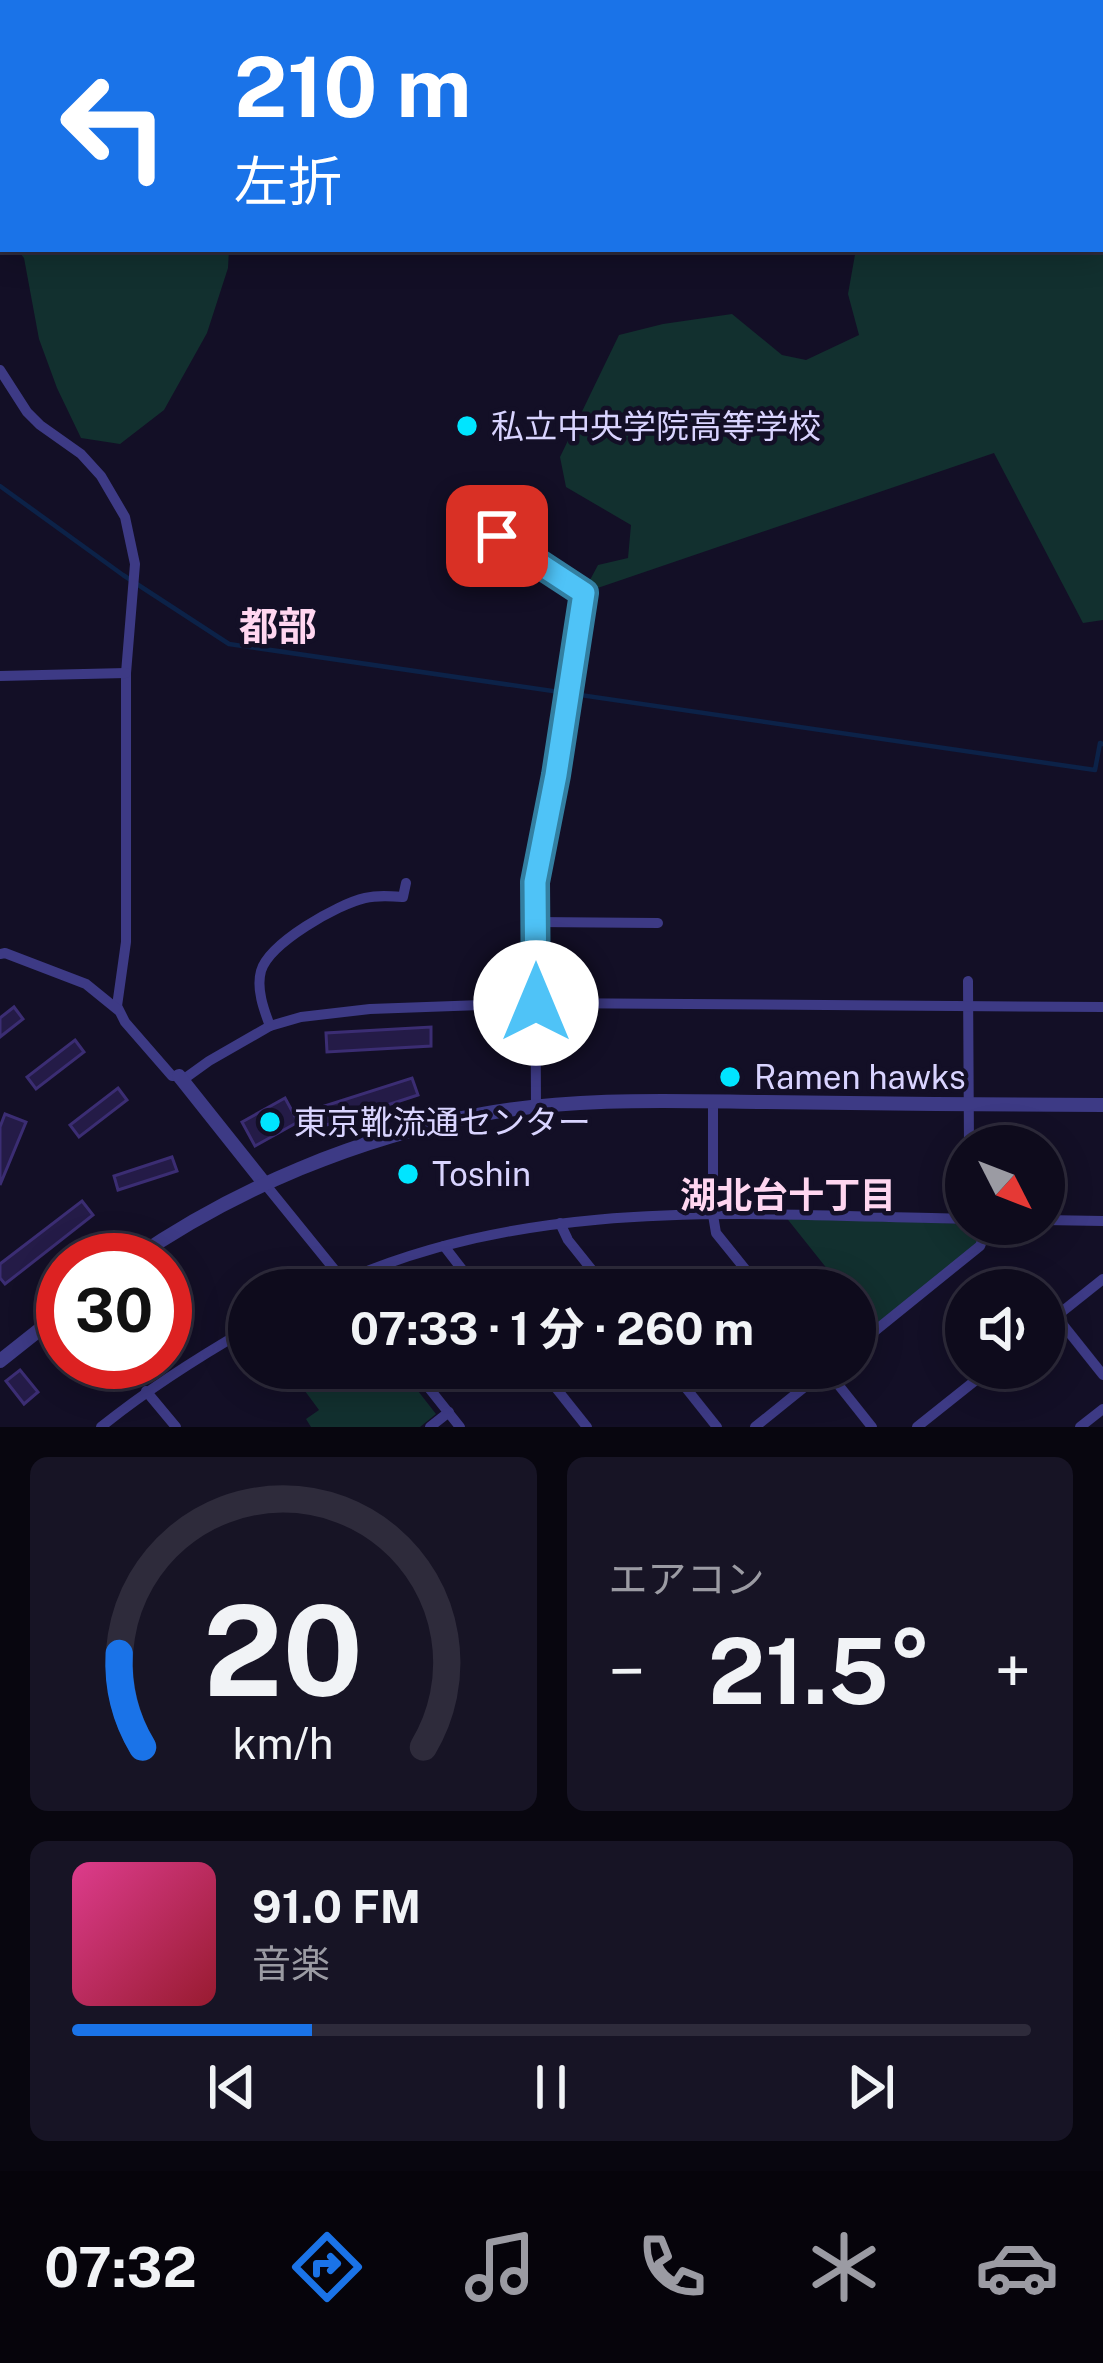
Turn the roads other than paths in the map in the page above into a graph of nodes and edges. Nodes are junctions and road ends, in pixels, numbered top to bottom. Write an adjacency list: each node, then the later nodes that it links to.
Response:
1 (0, 370): 3 (street)
2 (497, 536): 6 (street)
3 (126, 673): 4 (street); 13 (street)
4 (0, 676)
5 (406, 884): 14 (street)
6 (536, 922): 7 (street); 10 (street)
7 (658, 923)
8 (0, 954): 13 (street)
9 (968, 982): 11 (street)
10 (536, 1003): 11 (street); 14 (street); 19 (street)
11 (967, 1004): 12 (street); 17 (street)
12 (1103, 1006)
13 (118, 1010): 15 (street)
14 (270, 1026): 15 (street)
15 (182, 1077): 21 (street)
16 (713, 1101): 17 (street); 19 (street); 22 (street)
17 (969, 1105): 18 (street); 20 (street)
18 (1103, 1105)
19 (536, 1106): 21 (street)
20 (969, 1125)
21 (265, 1184): 27 (street); 30 (street)
22 (713, 1215): 23 (street); 26 (street); 34 (street)
23 (945, 1219)
24 (1065, 1220): 25 (street)
25 (1103, 1221)
26 (560, 1223): 29 (street); 33 (street)
27 (175, 1233)
28 (980, 1245): 38 (street)
29 (444, 1246): 31 (street); 32 (street)
30 (334, 1269)
31 (387, 1269)
32 (462, 1269)
33 (591, 1269)
34 (745, 1269)
35 (1103, 1279): 36 (street)
36 (1065, 1309)
37 (1065, 1327): 42 (street)
38 (876, 1330)
39 (36, 1332): 41 (street)
40 (228, 1341): 49 (street)
41 (0, 1361)
42 (1103, 1375)
43 (430, 1389): 51 (street)
44 (557, 1389): 56 (street)
45 (687, 1389): 57 (street)
46 (800, 1389): 58 (street)
47 (842, 1389): 59 (street)
48 (965, 1389): 60 (street)
49 (146, 1391): 52 (street); 53 (street)
50 (1103, 1409): 61 (street)
51 (449, 1412): 54 (street); 55 (street)
52 (101, 1427)
53 (176, 1427)
54 (430, 1427)
55 (460, 1427)
56 (587, 1427)
57 (717, 1427)
58 (754, 1427)
59 (872, 1427)
60 (917, 1427)
61 (1080, 1427)

